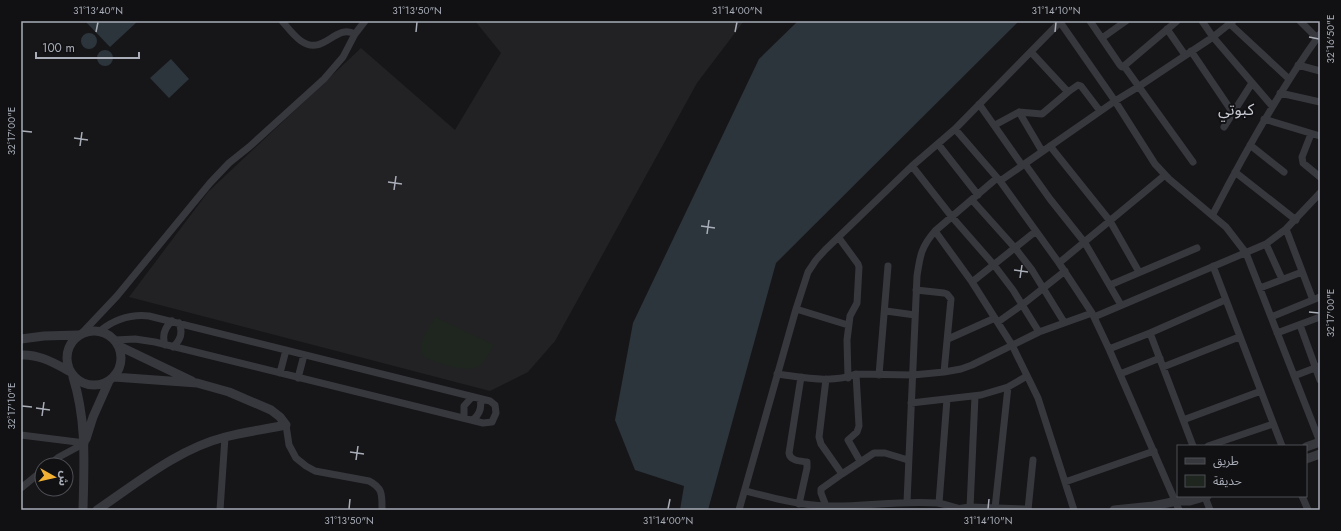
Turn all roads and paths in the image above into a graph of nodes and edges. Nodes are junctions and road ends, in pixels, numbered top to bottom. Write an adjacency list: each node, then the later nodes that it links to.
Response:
1 (282, 21): 11 (street)
2 (365, 21): 11 (street)
3 (1060, 21): 15 (street); 25 (street)
4 (1090, 21): 14 (street)
5 (1126, 21): 14 (street)
6 (1177, 21): 10 (street)
7 (1202, 21): 13 (street)
8 (1300, 21): 12 (street)
9 (1232, 22): 13 (street); 20 (street)
10 (1167, 28): 16 (street); 18 (street)
11 (355, 34): 98 (street)
12 (1318, 36): 17 (street)
13 (1213, 37): 16 (street); 21 (street)
14 (1102, 38): 18 (street)
15 (1030, 52): 23 (street); 27 (street)
16 (1188, 53): 22 (street); 31 (street)
17 (1298, 65): 19 (street); 20 (street)
18 (1124, 66): 22 (street)
19 (1320, 71)
20 (1289, 79): 24 (street)
21 (1252, 82): 28 (street); 31 (street)
22 (1138, 87): 25 (street); 42 (street)
23 (1068, 92): 29 (street); 30 (street)
24 (1280, 93): 26 (street); 28 (street)
25 (1115, 101): 29 (street); 47 (street)
26 (1320, 102)
27 (979, 104): 33 (street); 35 (street)
28 (1272, 106): 32 (street)
29 (1100, 111): 40 (street)
30 (1020, 112): 33 (street); 41 (street)
31 (1233, 113): 34 (street)
32 (1264, 119): 36 (street); 39 (street)
33 (995, 125): 43 (street)
34 (1224, 127)
35 (954, 129): 38 (street); 49 (street)
36 (1311, 134): 37 (street); 48 (street)
37 (1320, 136)
38 (938, 144): 44 (street); 51 (street)
39 (1250, 145): 45 (street); 46 (street)
40 (1050, 146): 41 (street); 55 (street)
41 (1042, 151): 43 (street)
42 (1193, 162)
43 (1024, 164): 49 (street); 60 (street)
44 (912, 166): 53 (street); 59 (street)
45 (1234, 172): 52 (street); 54 (street)
46 (1284, 172)
47 (1165, 175): 52 (street); 55 (street)
48 (1320, 177)
49 (998, 180): 51 (street); 57 (street)
50 (1320, 193): 54 (street)
51 (975, 197): 53 (street); 62 (street)
52 (1213, 214): 64 (street)
53 (952, 217): 58 (street); 66 (street)
54 (1296, 220): 56 (street)
55 (1110, 221): 60 (street); 70 (street)
56 (1286, 229): 61 (street); 71 (street)
57 (1036, 231): 62 (street); 65 (street)
58 (935, 232): 73 (street); 77 (street)
59 (839, 238): 83 (street); 92 (street)
60 (1085, 243): 65 (street); 74 (street)
61 (1266, 244): 64 (street); 72 (street)
62 (1015, 248): 66 (street); 75 (street)
63 (1197, 248): 70 (street)
64 (1246, 253): 68 (street); 76 (street)
65 (1059, 263): 69 (street)
66 (994, 265): 73 (street); 81 (street)
67 (888, 266): 84 (street)
68 (1212, 266): 79 (street); 82 (street)
69 (1065, 271): 75 (street); 86 (street)
70 (1139, 272): 74 (street)
71 (1302, 272): 72 (street); 80 (street)
72 (1282, 279): 76 (street)
73 (972, 282): 89 (street)
74 (1110, 285): 82 (street)
75 (1044, 288): 81 (street); 91 (street)
76 (1260, 288): 87 (street)
77 (916, 290): 85 (street); 101 (street)
78 (1320, 297): 80 (street)
79 (1225, 300): 96 (street); 99 (street)
80 (1313, 300): 87 (street)
81 (1022, 305): 89 (street); 95 (street)
82 (1121, 305): 86 (street)
83 (796, 309): 92 (street); 116 (street)
84 (886, 311): 85 (street); 119 (street)
85 (915, 314): 120 (street)
86 (1093, 315): 91 (street); 106 (street)
87 (1271, 317): 97 (street)
88 (1320, 317): 93 (street)
89 (996, 320): 101 (street); 104 (street)
90 (175, 322): 94 (street); 103 (street); 105 (street); 107 (street)
91 (1064, 322): 95 (street)
92 (848, 325): 125 (street)
93 (1300, 325): 97 (street); 112 (street)
94 (100, 331): 98 (street); 102 (street)
95 (1039, 332): 104 (street)
96 (1150, 333): 106 (street); 110 (street)
97 (1277, 333): 122 (street)
98 (81, 334): 100 (street); 115 (street)
99 (1240, 337): 111 (street); 131 (street)
100 (21, 339)
101 (948, 339): 113 (street)
102 (117, 343): 103 (street); 126 (street); 129 (street)
103 (165, 345): 105 (street)
104 (1012, 345): 113 (street); 121 (street)
105 (173, 347): 114 (street)
106 (1109, 349): 118 (street)
107 (286, 350): 109 (street); 114 (street)
108 (21, 355): 115 (street)
109 (304, 355): 124 (street); 133 (street)
110 (1160, 358): 111 (street); 118 (street)
111 (1163, 367): 139 (street)
112 (1318, 367): 122 (street); 128 (street)
113 (944, 372): 120 (street)
114 (280, 373): 124 (street)
115 (71, 374): 126 (street); 145 (street)
116 (777, 374): 123 (street); 161 (street)
117 (856, 374): 119 (street); 125 (street); 156 (street)
118 (1120, 374): 150 (street)
119 (880, 375): 120 (street)
120 (913, 375): 136 (street)
121 (1027, 376): 130 (street); 159 (street)
122 (1294, 376): 144 (street)
123 (801, 377): 127 (street); 168 (street)
124 (298, 378): 137 (street)
125 (848, 378): 127 (street)
126 (112, 379): 129 (street); 145 (street)
127 (826, 379): 157 (street)
128 (1320, 380)
129 (197, 383): 141 (street)
130 (1008, 387): 132 (street); 170 (street)
131 (1260, 391): 139 (street); 140 (street)
132 (975, 396): 135 (street); 171 (street)
133 (472, 397): 134 (street); 137 (street)
134 (480, 398): 138 (street); 138 (street)
135 (947, 399): 136 (street); 167 (street)
136 (911, 403): 154 (street)
137 (464, 418): 138 (street)
138 (473, 420)
139 (1183, 420): 146 (street)
140 (1273, 424): 147 (street); 148 (street)
141 (286, 425): 143 (street); 175 (street)
142 (21, 435): 145 (street)
143 (225, 437): 173 (street); 174 (street)
144 (1320, 442): 149 (street)
145 (85, 443): 152 (street); 172 (street)
146 (1193, 445)
147 (1211, 445)
148 (1282, 445)
149 (1307, 447)
150 (1154, 451): 159 (street); 166 (street)
151 (1320, 454): 153 (street)
152 (59, 457)
153 (1307, 459)
154 (908, 460): 156 (street); 165 (street)
155 (1033, 460): 177 (street)
156 (860, 462): 157 (street)
157 (842, 474): 169 (street)
158 (34, 477): 160 (street)
159 (1065, 482): 178 (street)
160 (21, 488)
161 (746, 491): 168 (street); 176 (street)
162 (1203, 497): 166 (street)
163 (1206, 497): 180 (street)
164 (1302, 497): 181 (street)
165 (907, 502): 167 (street); 169 (street)
166 (1179, 502): 179 (street)
167 (939, 503): 171 (street)
168 (799, 504): 169 (street)
169 (826, 506)
170 (995, 508): 171 (street); 177 (street)
171 (962, 509)
172 (83, 510)
173 (97, 510)
174 (220, 510)
175 (382, 510)
176 (740, 510)
177 (1027, 510)
178 (1074, 510)
179 (1114, 510)
180 (1210, 510)
181 (1308, 510)

